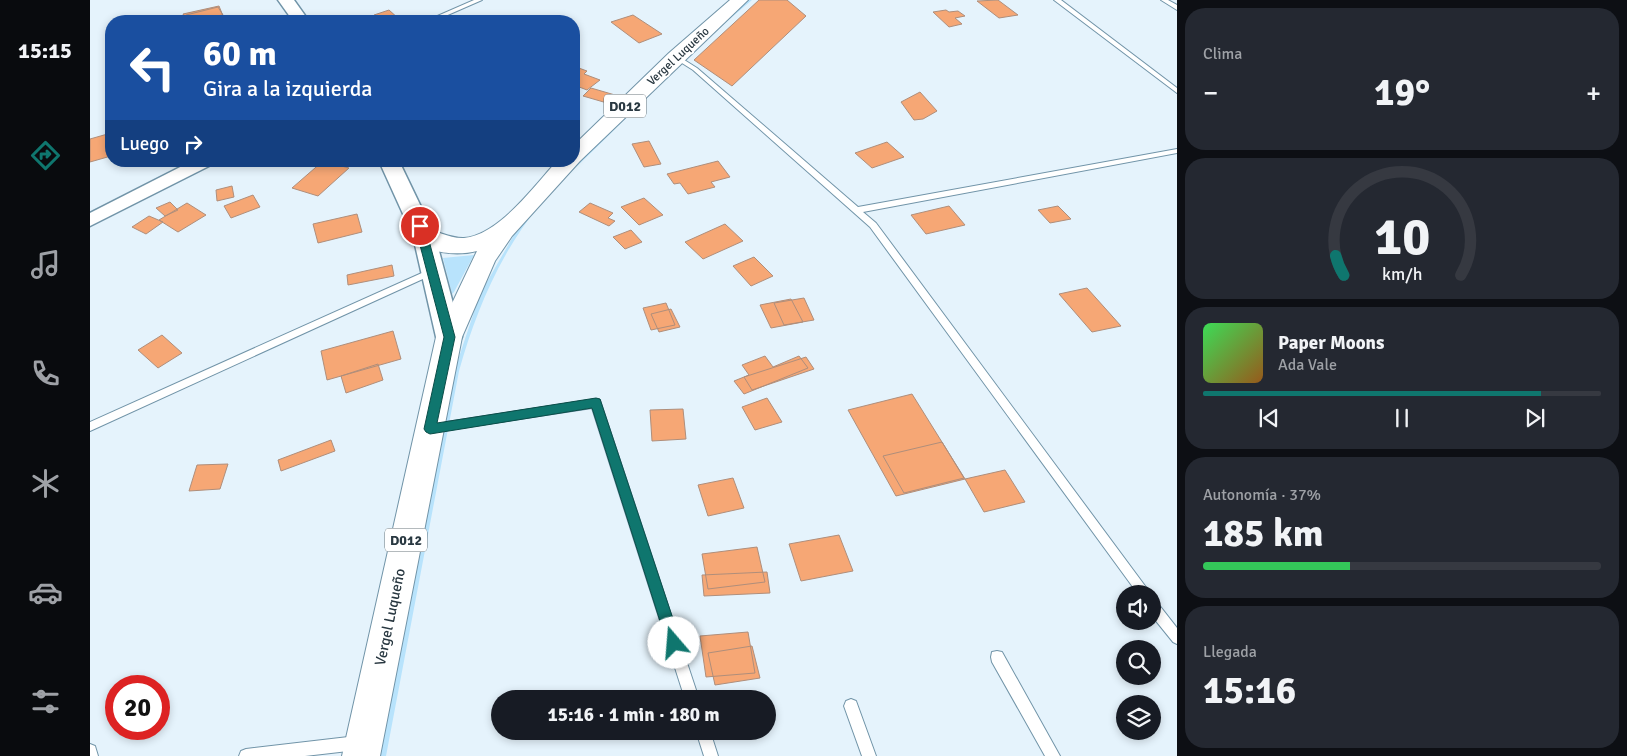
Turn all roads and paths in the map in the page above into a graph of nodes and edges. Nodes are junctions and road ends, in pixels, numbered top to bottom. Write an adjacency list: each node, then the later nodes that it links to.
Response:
1 (286, 0): 7 (street)
2 (480, 0): 8 (lane)
3 (740, 0): 9 (main road, Vergel Luqueño / D012)
4 (1057, 0): 10 (lane)
5 (1164, 0): 6 (lane)
6 (1177, 8)
7 (297, 15)
8 (444, 15)
9 (676, 57): 11 (main road, Vergel Luqueño / D012); 16 (lane)
10 (1177, 91)
11 (580, 150)
12 (1177, 151): 16 (lane)
13 (193, 167): 17 (street)
14 (391, 167): 19 (street)
15 (563, 167): 18 (main road, Vergel Luqueño / D012)
16 (857, 210): 24 (lane)
17 (90, 220)
18 (504, 231): 19 (main road); 21 (main road, Vergel Luqueño / D012)
19 (424, 236): 20 (street)
20 (433, 271): 21 (street); 22 (lane)
21 (449, 337): 23 (main road, Vergel Luqueño / D012)
22 (90, 427)
23 (430, 429): 28 (lane); 31 (main road, Vergel Luqueño / D012)
24 (1138, 585)
25 (1161, 616): 26 (lane)
26 (1177, 638)
27 (997, 657): 37 (lane)
28 (689, 690)
29 (851, 706): 36 (lane)
30 (706, 740): 35 (lane)
31 (362, 749): 34 (lane)
32 (90, 751): 33 (lane)
33 (91, 756)
34 (246, 756)
35 (711, 756)
36 (869, 756)
37 (1053, 756)

